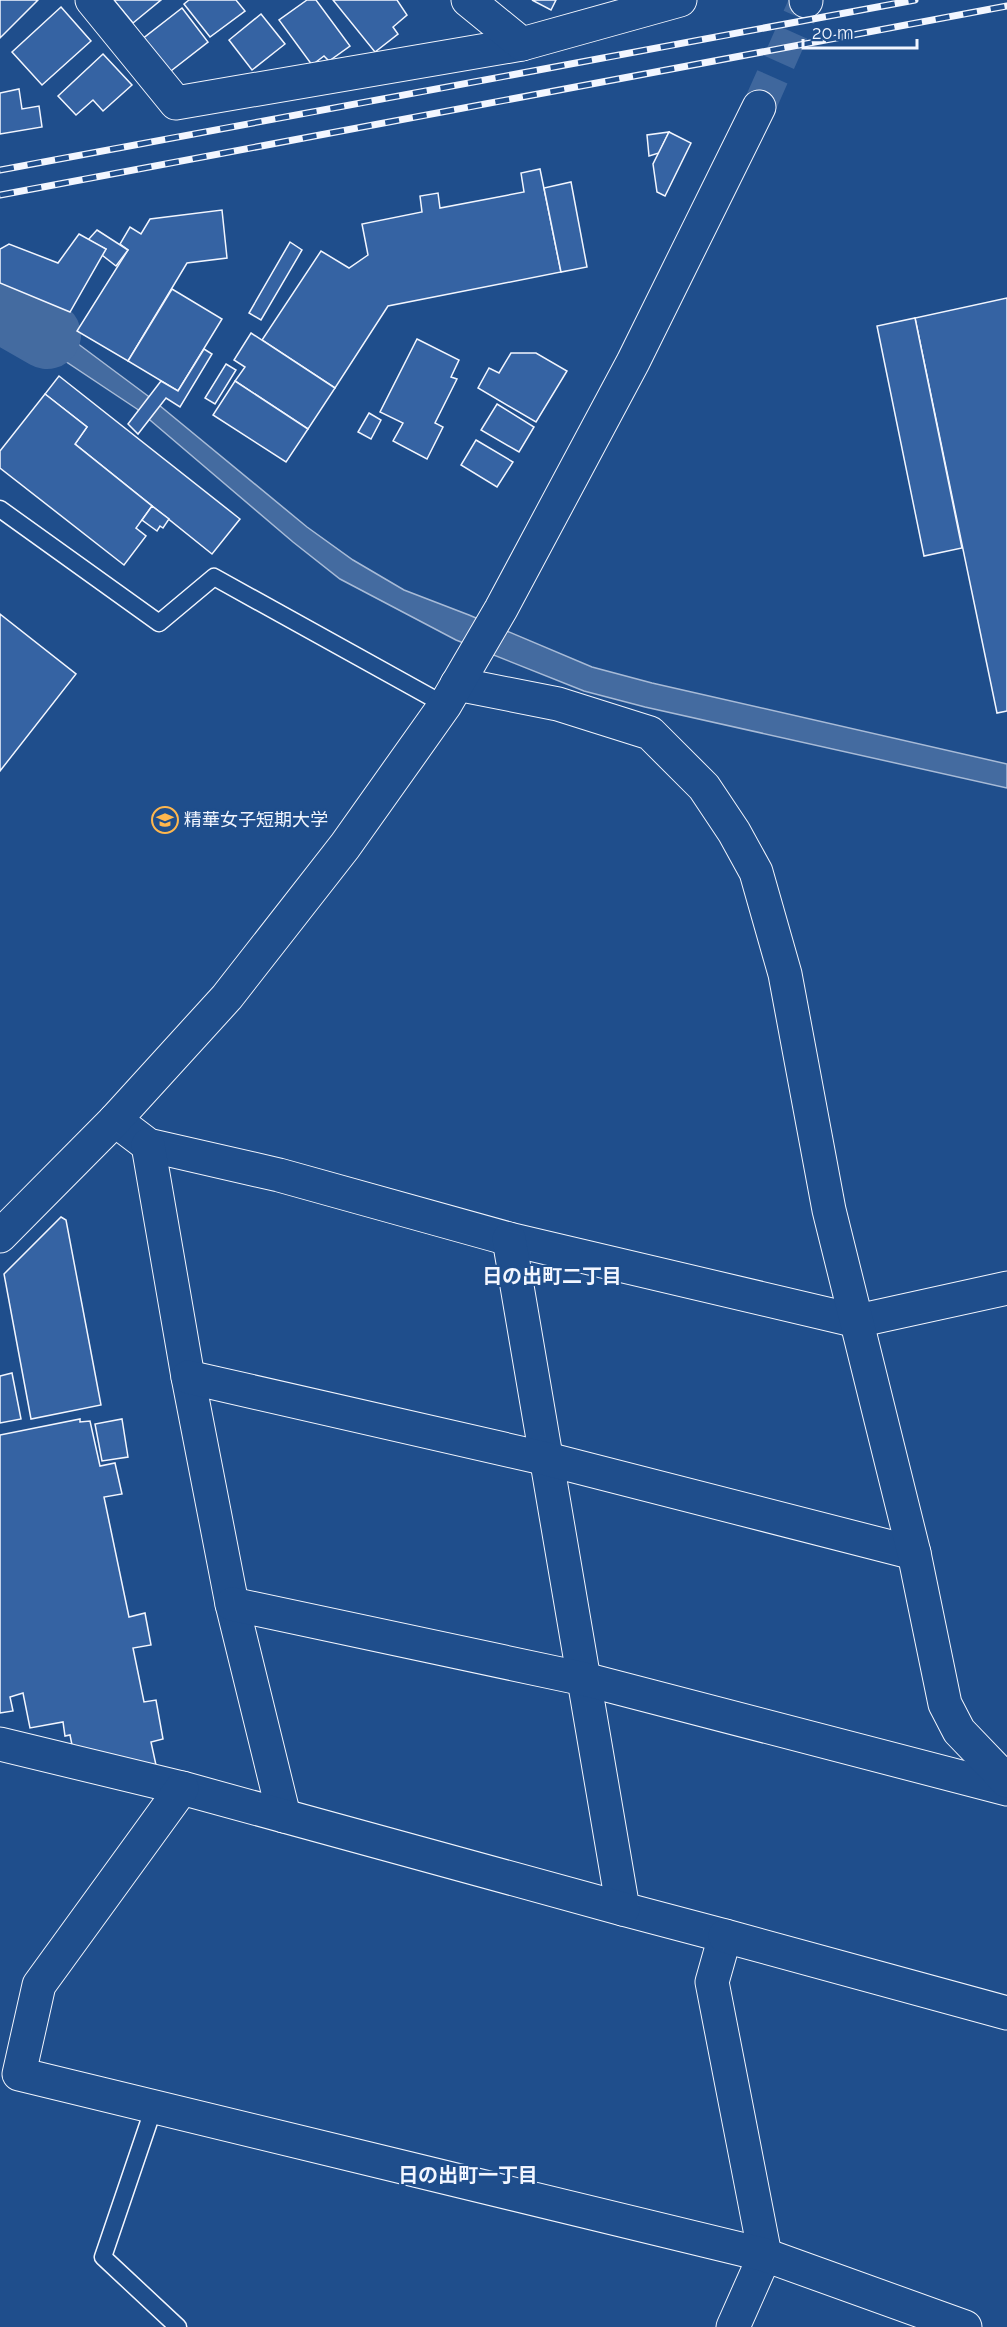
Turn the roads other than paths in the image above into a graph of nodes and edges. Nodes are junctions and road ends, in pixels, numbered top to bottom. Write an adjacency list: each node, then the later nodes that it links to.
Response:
1 (92, 0): 4 (street)
2 (468, 0): 4 (street)
3 (680, 0): 4 (street)
4 (522, 44)
5 (759, 107): 7 (street)
6 (0, 508): 7 (lane)
7 (451, 694): 8 (street); 13 (street)
8 (115, 1120): 9 (street); 10 (street)
9 (148, 1144): 11 (street); 14 (street)
10 (0, 1236)
11 (509, 1239): 13 (street); 15 (street)
12 (1007, 1288): 13 (street)
13 (857, 1321): 16 (street)
14 (188, 1377): 15 (street); 17 (street)
15 (547, 1459): 16 (street); 18 (street)
16 (914, 1553): 20 (street)
17 (232, 1604): 18 (street); 23 (street)
18 (584, 1679): 22 (street); 24 (street)
19 (0, 1744): 21 (street)
20 (1007, 1781)
21 (182, 1788): 23 (street); 27 (street)
22 (1007, 1789)
23 (284, 1816): 24 (street)
24 (623, 1908): 25 (street)
25 (725, 1936): 26 (street); 28 (street)
26 (1007, 2013)
27 (154, 2107): 28 (street); 29 (lane)
28 (765, 2255): 30 (street); 31 (street)
29 (178, 2327)
30 (732, 2327)
31 (965, 2327)

